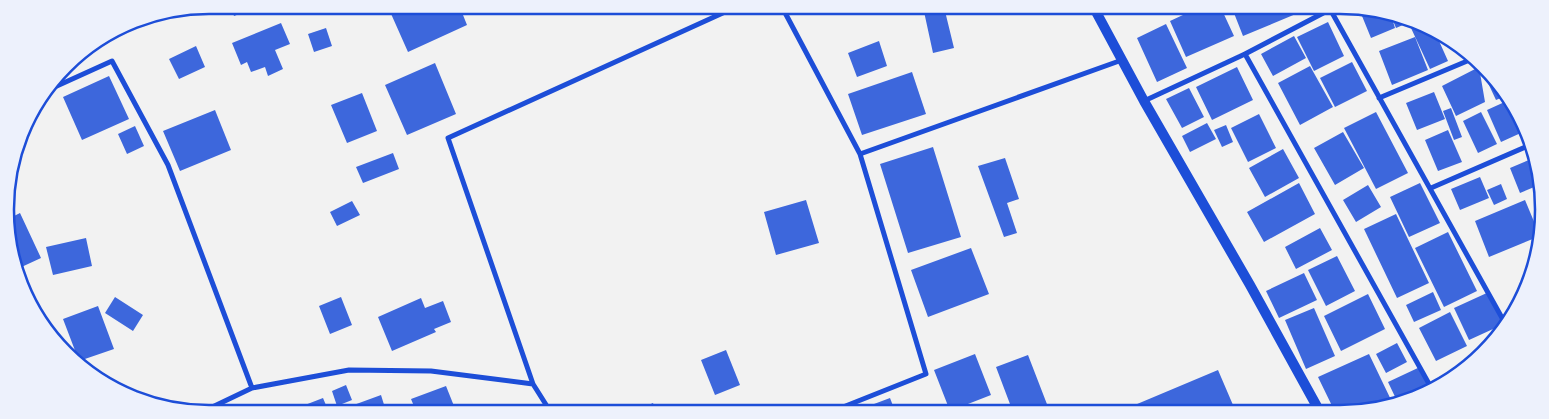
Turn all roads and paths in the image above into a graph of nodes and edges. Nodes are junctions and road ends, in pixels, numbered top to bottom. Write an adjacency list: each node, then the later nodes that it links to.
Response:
1 (721, 14): 17 (street)
2 (786, 14): 13 (street)
3 (1097, 14): 7 (main road)
4 (1321, 14): 6 (street)
5 (1334, 14): 10 (street)
6 (1245, 54): 11 (street); 16 (street)
7 (1122, 60): 11 (main road); 13 (street)
8 (1468, 61): 10 (street)
9 (57, 86): 18 (street)
10 (1379, 98): 14 (street)
11 (1144, 101): 22 (main road)
12 (1525, 147): 14 (street)
13 (860, 154): 21 (street)
14 (1431, 188): 15 (street)
15 (1502, 318)
16 (1429, 383)
17 (533, 384): 18 (street); 20 (street)
18 (252, 388): 19 (street)
19 (216, 405)
20 (546, 405)
21 (848, 405)
22 (1316, 405)

